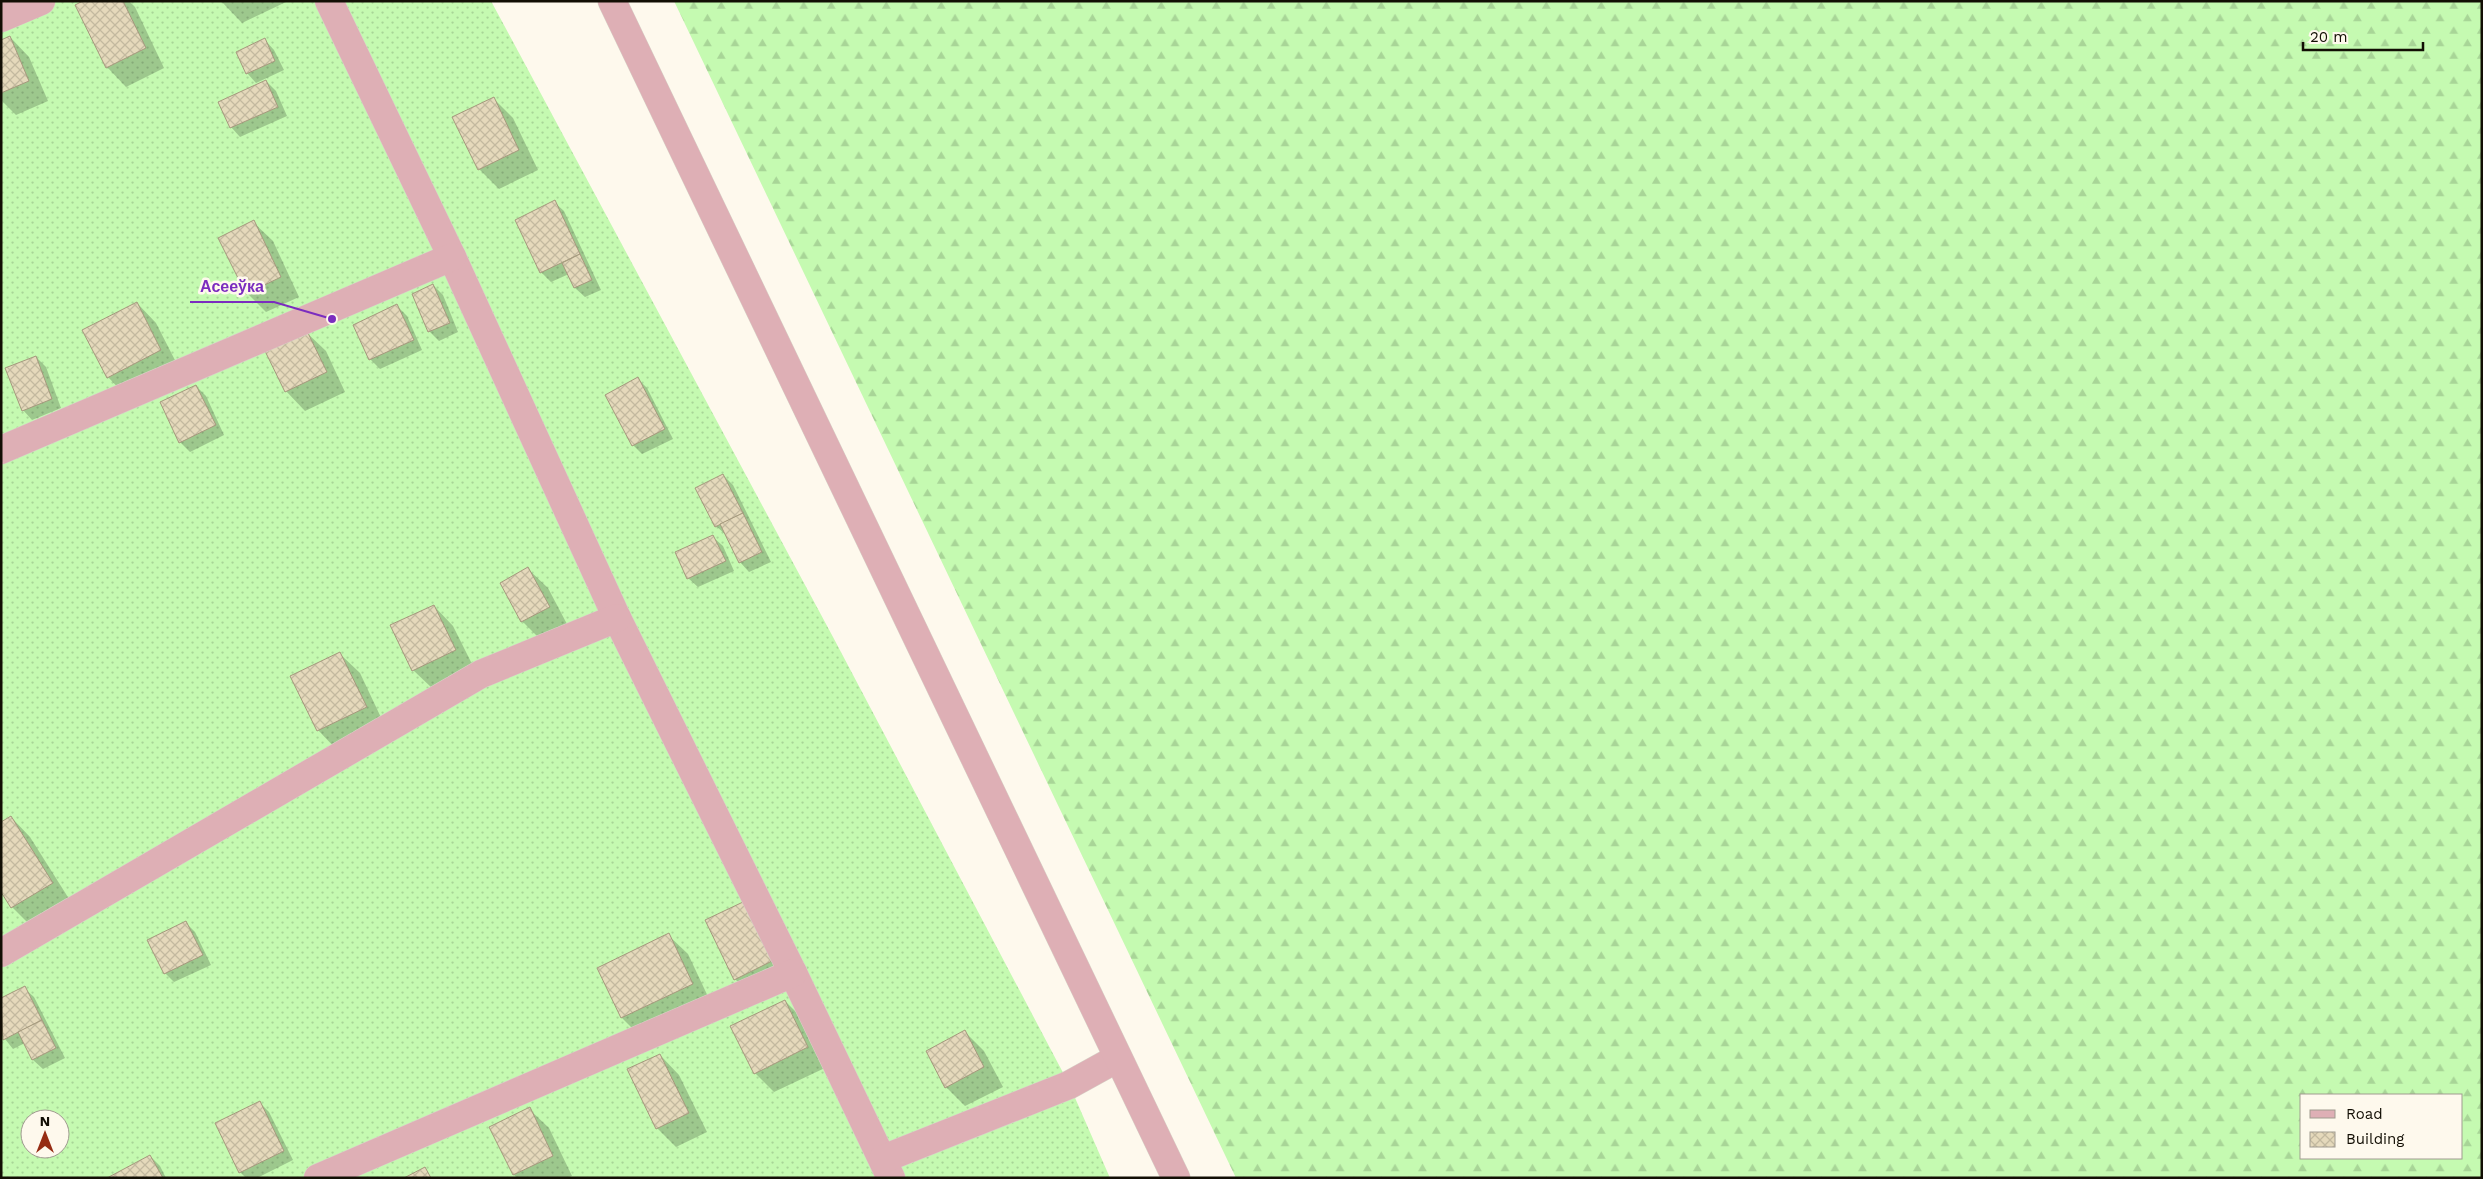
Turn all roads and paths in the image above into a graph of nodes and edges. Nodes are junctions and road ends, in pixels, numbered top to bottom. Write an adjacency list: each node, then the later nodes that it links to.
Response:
1 (41, 1): 4 (street)
2 (329, 1): 5 (street)
3 (612, 1): 10 (street)
4 (1, 18)
5 (452, 257): 6 (street); 7 (street)
6 (1, 450)
7 (617, 618): 8 (street); 9 (street)
8 (1, 953)
9 (793, 973): 11 (street); 12 (street)
10 (1118, 1058): 11 (street); 13 (street)
11 (887, 1169)
12 (318, 1178)
13 (1176, 1178)

